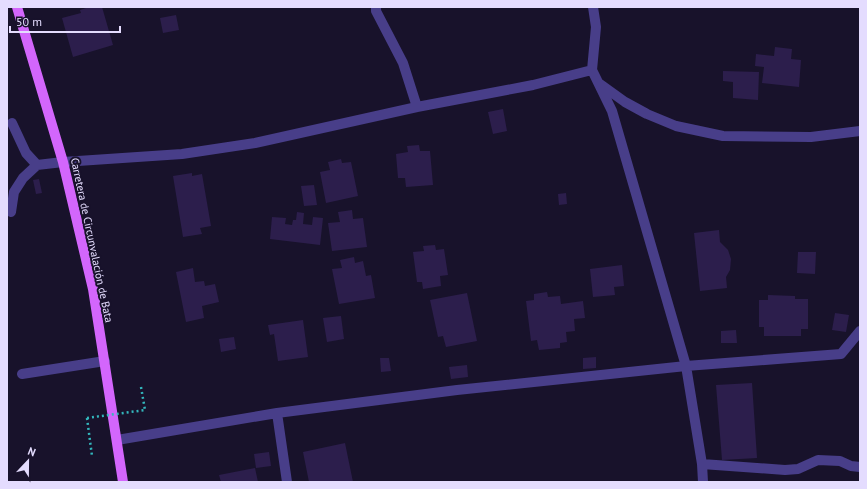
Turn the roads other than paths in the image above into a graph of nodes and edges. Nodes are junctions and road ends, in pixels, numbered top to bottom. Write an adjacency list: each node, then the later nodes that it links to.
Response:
1 (17, 7): 9 (main road, Carretera de Circunvalación de Bata)
2 (376, 7): 6 (street)
3 (593, 7): 4 (street)
4 (592, 70): 5 (street); 6 (street)
5 (598, 83): 8 (street); 14 (street)
6 (417, 107): 9 (street)
7 (12, 123): 10 (street)
8 (860, 131)
9 (63, 162): 10 (street); 13 (main road, Carretera de Circunvalación de Bata)
10 (37, 165): 11 (street)
11 (11, 212)
12 (860, 330): 14 (street)
13 (104, 361): 15 (street); 17 (main road, Carretera de Circunvalación de Bata)
14 (686, 366): 16 (street); 18 (street)
15 (22, 374)
16 (277, 413): 17 (street); 21 (street)
17 (117, 440): 20 (main road, Carretera de Circunvalación de Bata)
18 (702, 464): 19 (street); 22 (street)
19 (860, 467)
20 (123, 482)
21 (287, 482)
22 (703, 482)

